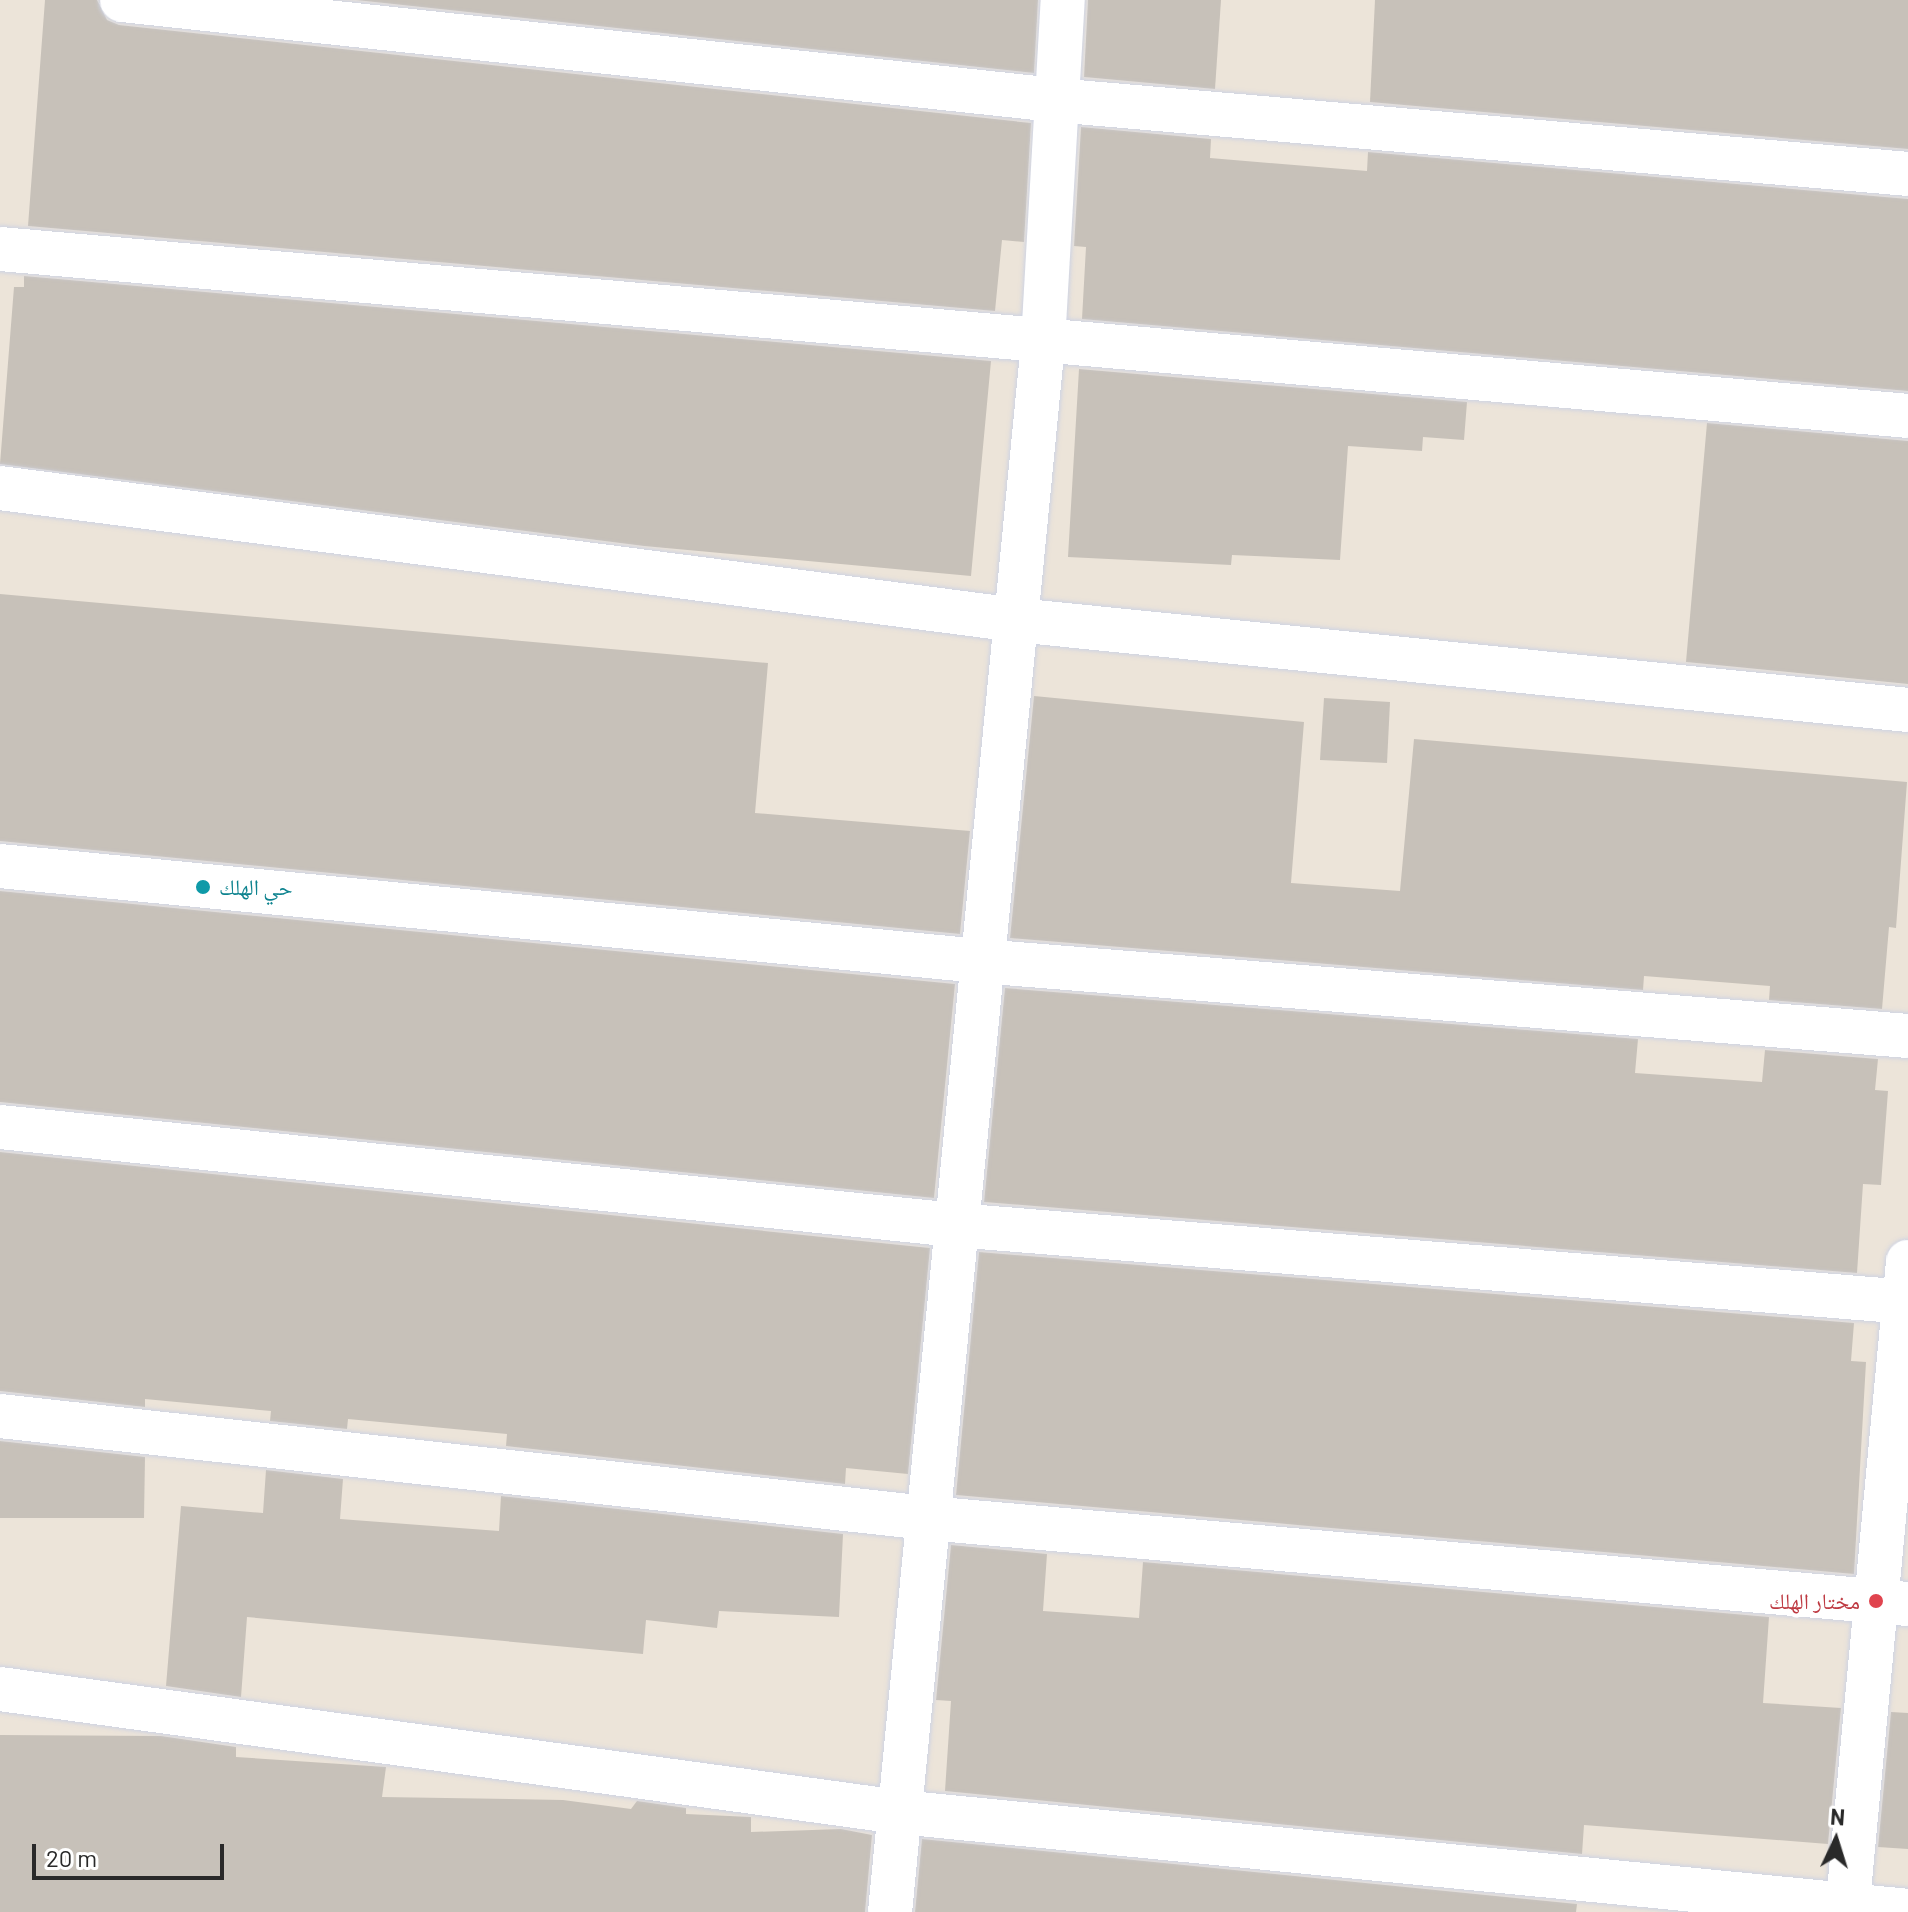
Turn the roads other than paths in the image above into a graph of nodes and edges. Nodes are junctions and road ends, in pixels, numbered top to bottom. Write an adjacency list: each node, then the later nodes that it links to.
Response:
1 (122, 0): 3 (street)
2 (1063, 0): 3 (street)
3 (1054, 100): 4 (street); 6 (street)
4 (1908, 174)
5 (0, 249): 6 (street)
6 (1043, 342): 7 (street); 9 (street)
7 (1908, 416)
8 (0, 488): 9 (street)
9 (1016, 620): 10 (street); 12 (street)
10 (1908, 710)
11 (0, 866): 12 (street)
12 (980, 961): 13 (street); 15 (street)
13 (1908, 1036)
14 (0, 1127): 15 (street)
15 (955, 1225): 16 (street); 18 (street)
16 (1907, 1288): 19 (street)
17 (0, 1416): 18 (street)
18 (927, 1518): 19 (street); 21 (street)
19 (1893, 1602): 22 (street)
20 (0, 1689): 21 (street)
21 (899, 1812): 22 (street); 24 (street)
22 (1847, 1909): 23 (street)
23 (1908, 1911)
24 (890, 1912)

